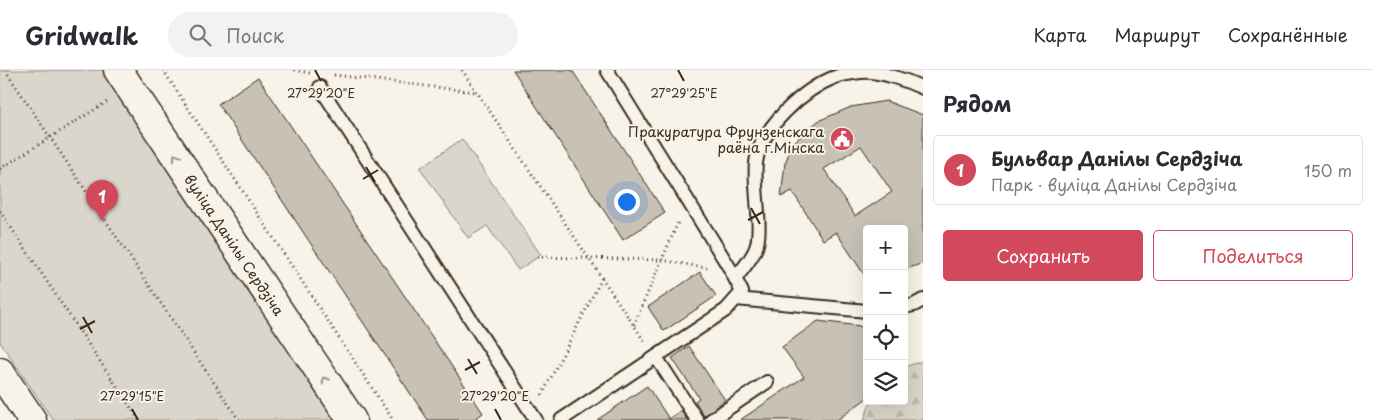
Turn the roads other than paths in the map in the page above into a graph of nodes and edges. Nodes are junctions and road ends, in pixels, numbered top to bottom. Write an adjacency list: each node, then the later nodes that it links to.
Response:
1 (118, 70): 14 (street, вуліца Данілы Сердзіча, one-way to 1)
2 (607, 70): 5 (lane)
3 (320, 87): 15 (lane)
4 (923, 88): 5 (lane)
5 (736, 278): 6 (lane)
6 (736, 299): 9 (lane); 10 (lane)
7 (923, 300): 8 (lane)
8 (908, 306)
9 (863, 311)
10 (656, 357): 16 (lane); 17 (lane)
11 (2, 379): 13 (street)
12 (767, 382): 18 (lane)
13 (32, 420)
14 (352, 420)
15 (536, 420)
16 (561, 420)
17 (697, 420)
18 (711, 420)

